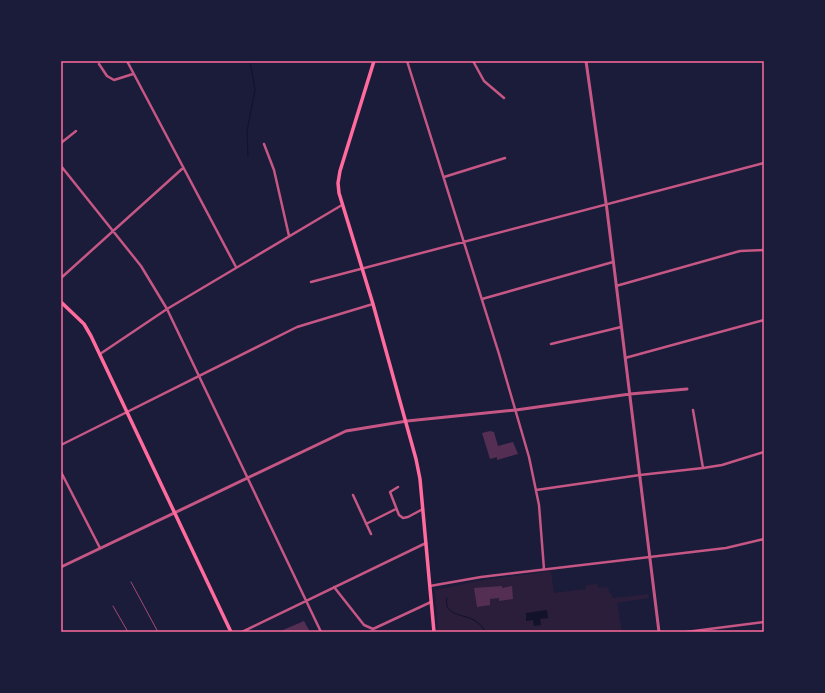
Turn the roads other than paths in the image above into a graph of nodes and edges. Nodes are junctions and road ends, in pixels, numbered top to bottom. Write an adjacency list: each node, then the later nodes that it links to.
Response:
1 (127, 61): 7 (street)
2 (374, 61): 17 (main road)
3 (407, 61): 16 (street)
4 (473, 61): 8 (street)
5 (586, 61): 18 (street)
6 (99, 64): 7 (street)
7 (133, 74): 15 (street)
8 (504, 98)
9 (76, 131): 10 (street)
10 (61, 143)
11 (264, 144): 20 (street)
12 (505, 158): 16 (street)
13 (764, 163): 18 (street)
14 (61, 166): 19 (street)
15 (183, 168): 19 (street); 24 (street)
16 (444, 177): 21 (street)
17 (342, 205): 20 (street); 25 (main road)
18 (606, 206): 21 (street); 23 (street)
19 (114, 230): 26 (street); 32 (street)
20 (289, 236): 24 (street)
21 (465, 242): 25 (street); 29 (street)
22 (764, 250): 28 (street)
23 (613, 262): 28 (street); 29 (street)
24 (236, 267): 32 (street)
25 (362, 268): 27 (street); 31 (main road)
26 (61, 278)
27 (311, 282)
28 (616, 286): 34 (street)
29 (482, 298): 41 (street)
30 (61, 302): 36 (main road)
31 (373, 304): 38 (street); 44 (main road)
32 (167, 309): 36 (street); 38 (street)
33 (764, 320): 37 (street)
34 (621, 327): 35 (street); 37 (street)
35 (552, 344)
36 (100, 354): 43 (main road)
37 (625, 358): 40 (street)
38 (199, 376): 43 (street); 50 (street)
39 (687, 389): 40 (street)
40 (630, 394): 41 (street); 49 (street)
41 (516, 410): 44 (street); 52 (street)
42 (693, 410): 47 (street)
43 (126, 411): 45 (street); 56 (main road)
44 (406, 421): 50 (street); 54 (main road)
45 (61, 445)
46 (764, 452): 47 (street)
47 (703, 468): 49 (street)
48 (61, 472): 61 (street)
49 (640, 475): 52 (street); 62 (street)
50 (248, 478): 56 (street); 67 (street)
51 (398, 487): 55 (street)
52 (536, 490): 64 (street)
53 (353, 495): 57 (street)
54 (423, 508): 55 (street); 60 (main road)
55 (396, 509): 57 (street)
56 (174, 513): 61 (street); 70 (main road)
57 (366, 524): 58 (street)
58 (371, 534)
59 (764, 540): 62 (street)
60 (426, 543): 65 (main road); 66 (street)
61 (100, 548): 63 (street)
62 (650, 556): 64 (street); 74 (street)
63 (61, 566)
64 (544, 569): 65 (street)
65 (430, 586): 68 (main road)
66 (334, 588): 67 (street); 68 (street)
67 (306, 601): 71 (street); 72 (street)
68 (431, 602): 73 (main road)
69 (764, 622): 75 (street)
70 (231, 632)
71 (242, 632)
72 (321, 632)
73 (434, 632)
74 (660, 632)
75 (686, 632)

